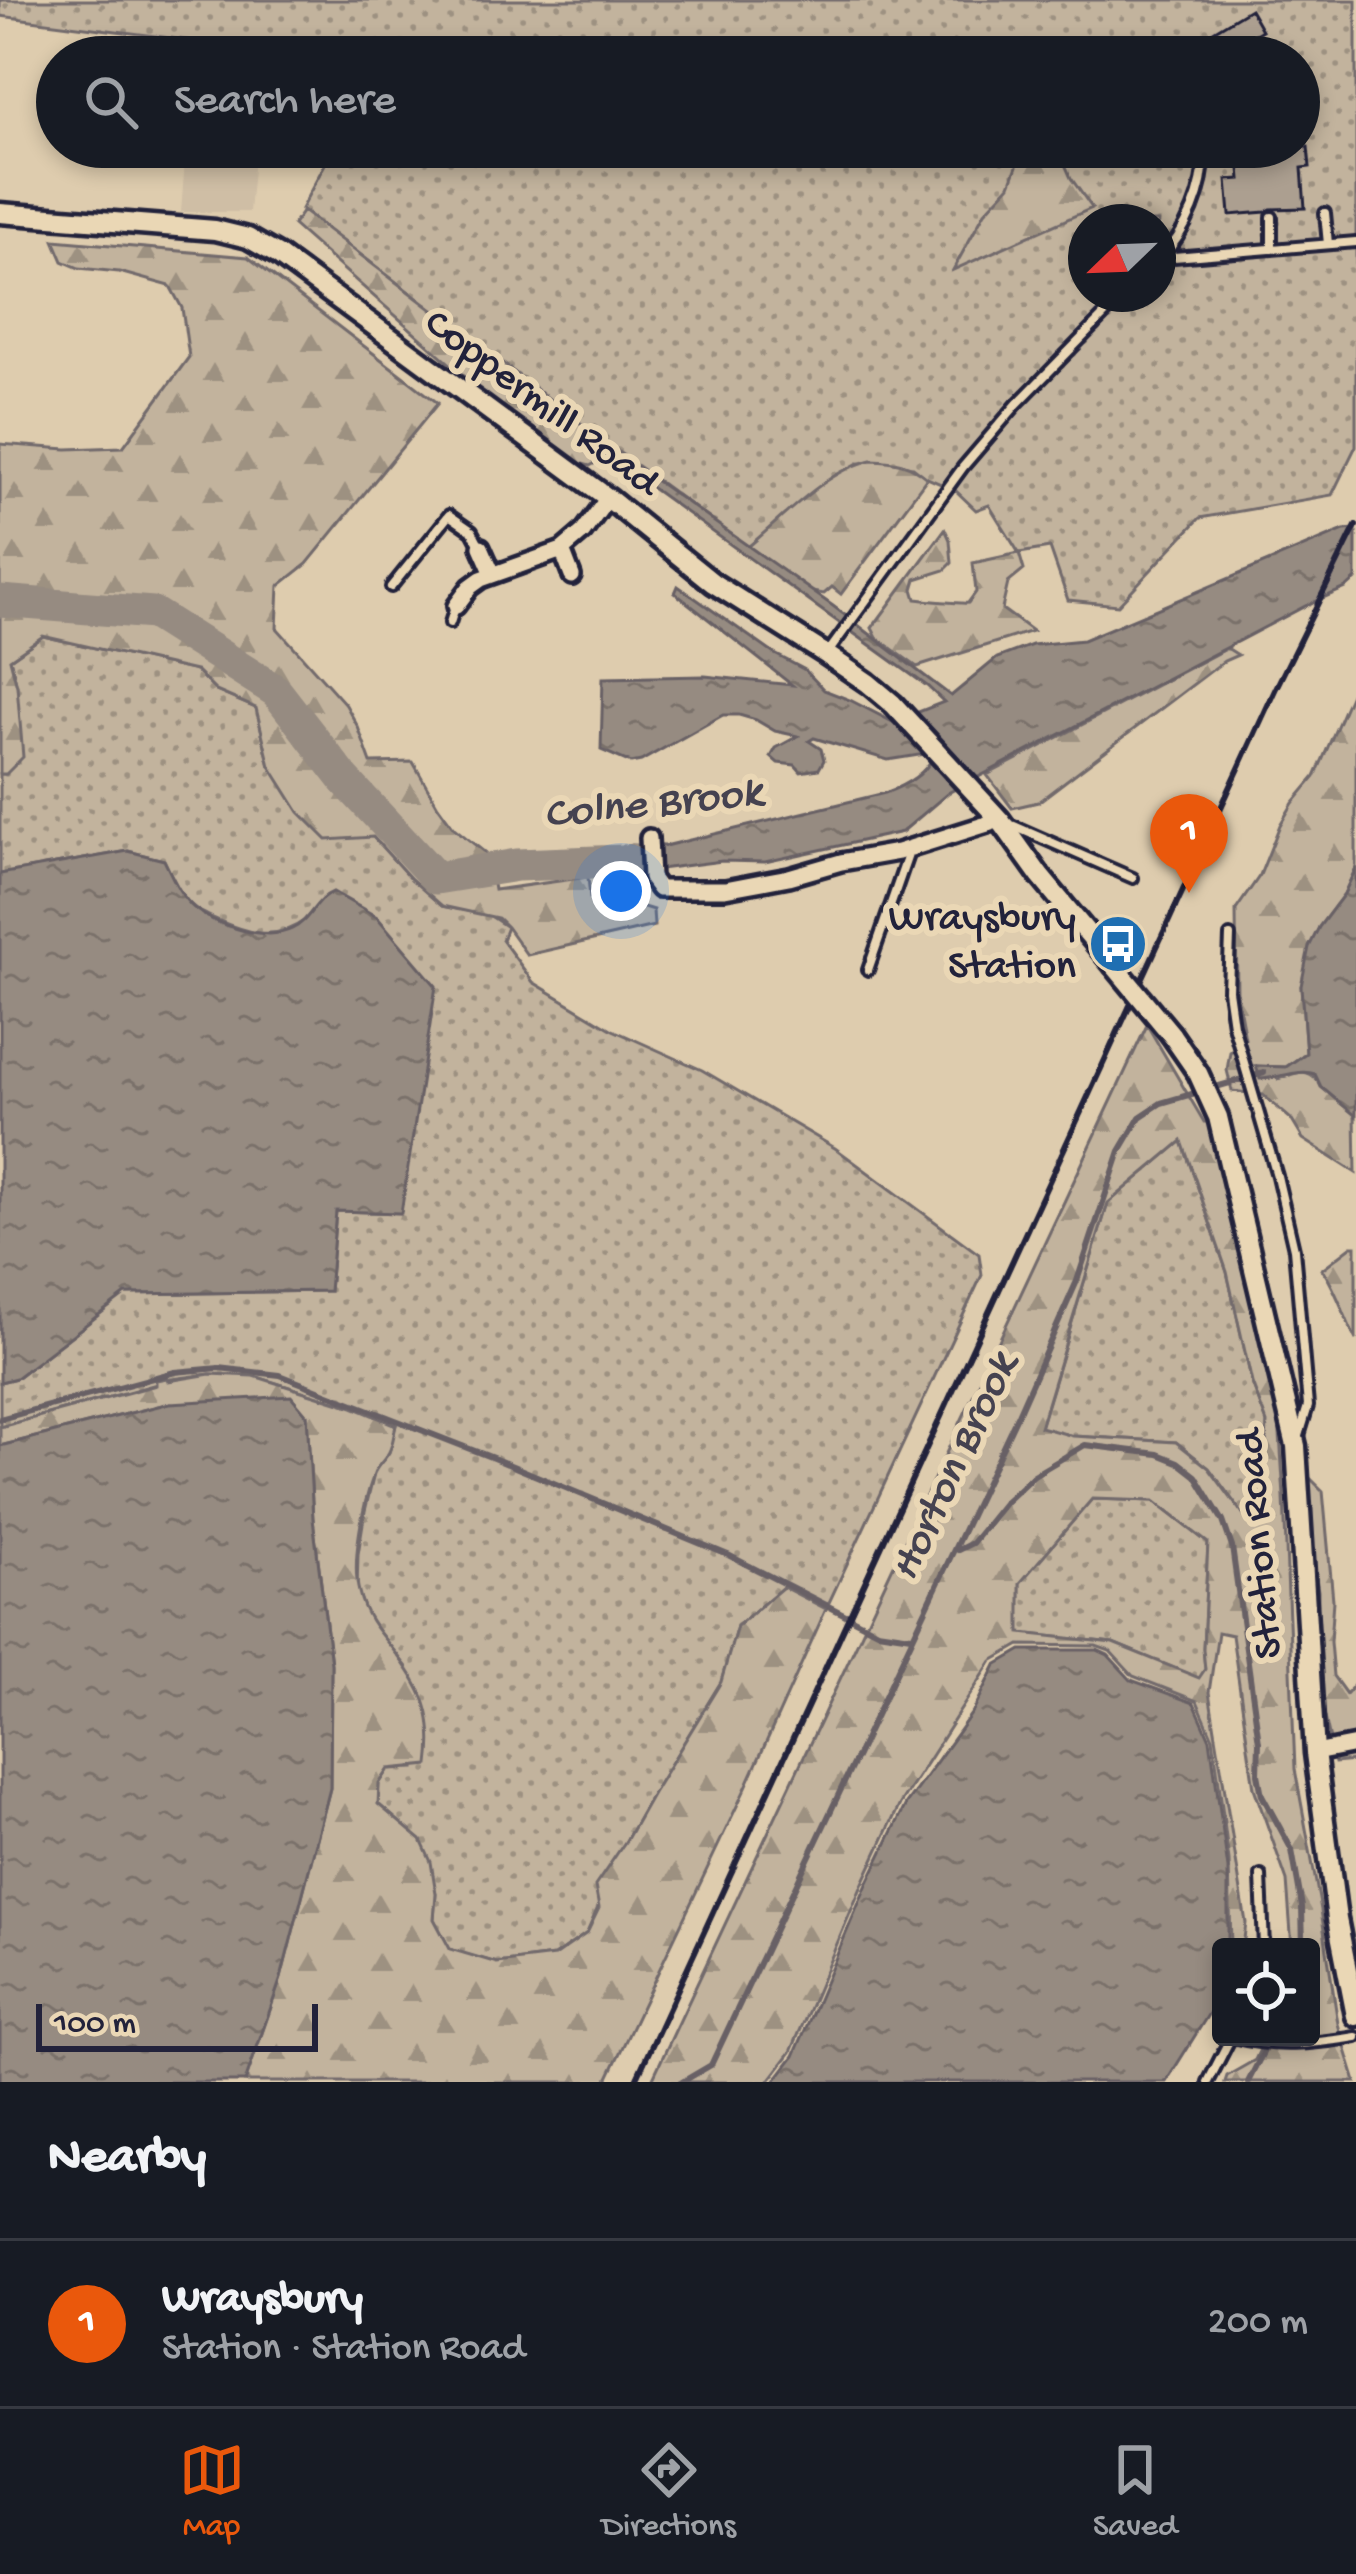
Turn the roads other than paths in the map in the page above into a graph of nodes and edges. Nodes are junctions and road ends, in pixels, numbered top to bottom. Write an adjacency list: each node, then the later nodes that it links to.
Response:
1 (1203, 168): 5 (lane)
2 (0, 213): 11 (street, Coppermill Road)
3 (1325, 213): 7 (lane)
4 (1271, 218): 8 (lane)
5 (1176, 240)
6 (1356, 242): 7 (lane)
7 (1328, 244): 8 (lane)
8 (1271, 249): 9 (lane)
9 (1176, 258)
10 (1107, 312): 19 (lane)
11 (608, 498): 13 (street); 19 (street, Coppermill Road)
12 (481, 547): 14 (street); 16 (lane)
13 (562, 550): 14 (street); 15 (street)
14 (493, 574): 17 (street)
15 (572, 576)
16 (392, 586)
17 (456, 606): 18 (lane)
18 (450, 623)
19 (826, 655): 20 (street, Coppermill Road)
20 (976, 792): 21 (street, Station Road)
21 (1000, 820): 23 (street); 24 (lane); 27 (street, Station Road, bridge)
22 (649, 838): 23 (street)
23 (910, 848): 26 (lane)
24 (1133, 878)
25 (1229, 936): 27 (lane)
26 (868, 970)
27 (1296, 1446): 29 (street, Station Road)
28 (1356, 1745): 29 (street)
29 (1315, 1753): 32 (street, Station Road)
30 (1261, 1876): 31 (lane)
31 (1264, 1938)
32 (1356, 2016)
33 (1356, 2037): 34 (lane)
34 (1320, 2042)
35 (1227, 2046): 36 (lane)
36 (1208, 2082)

